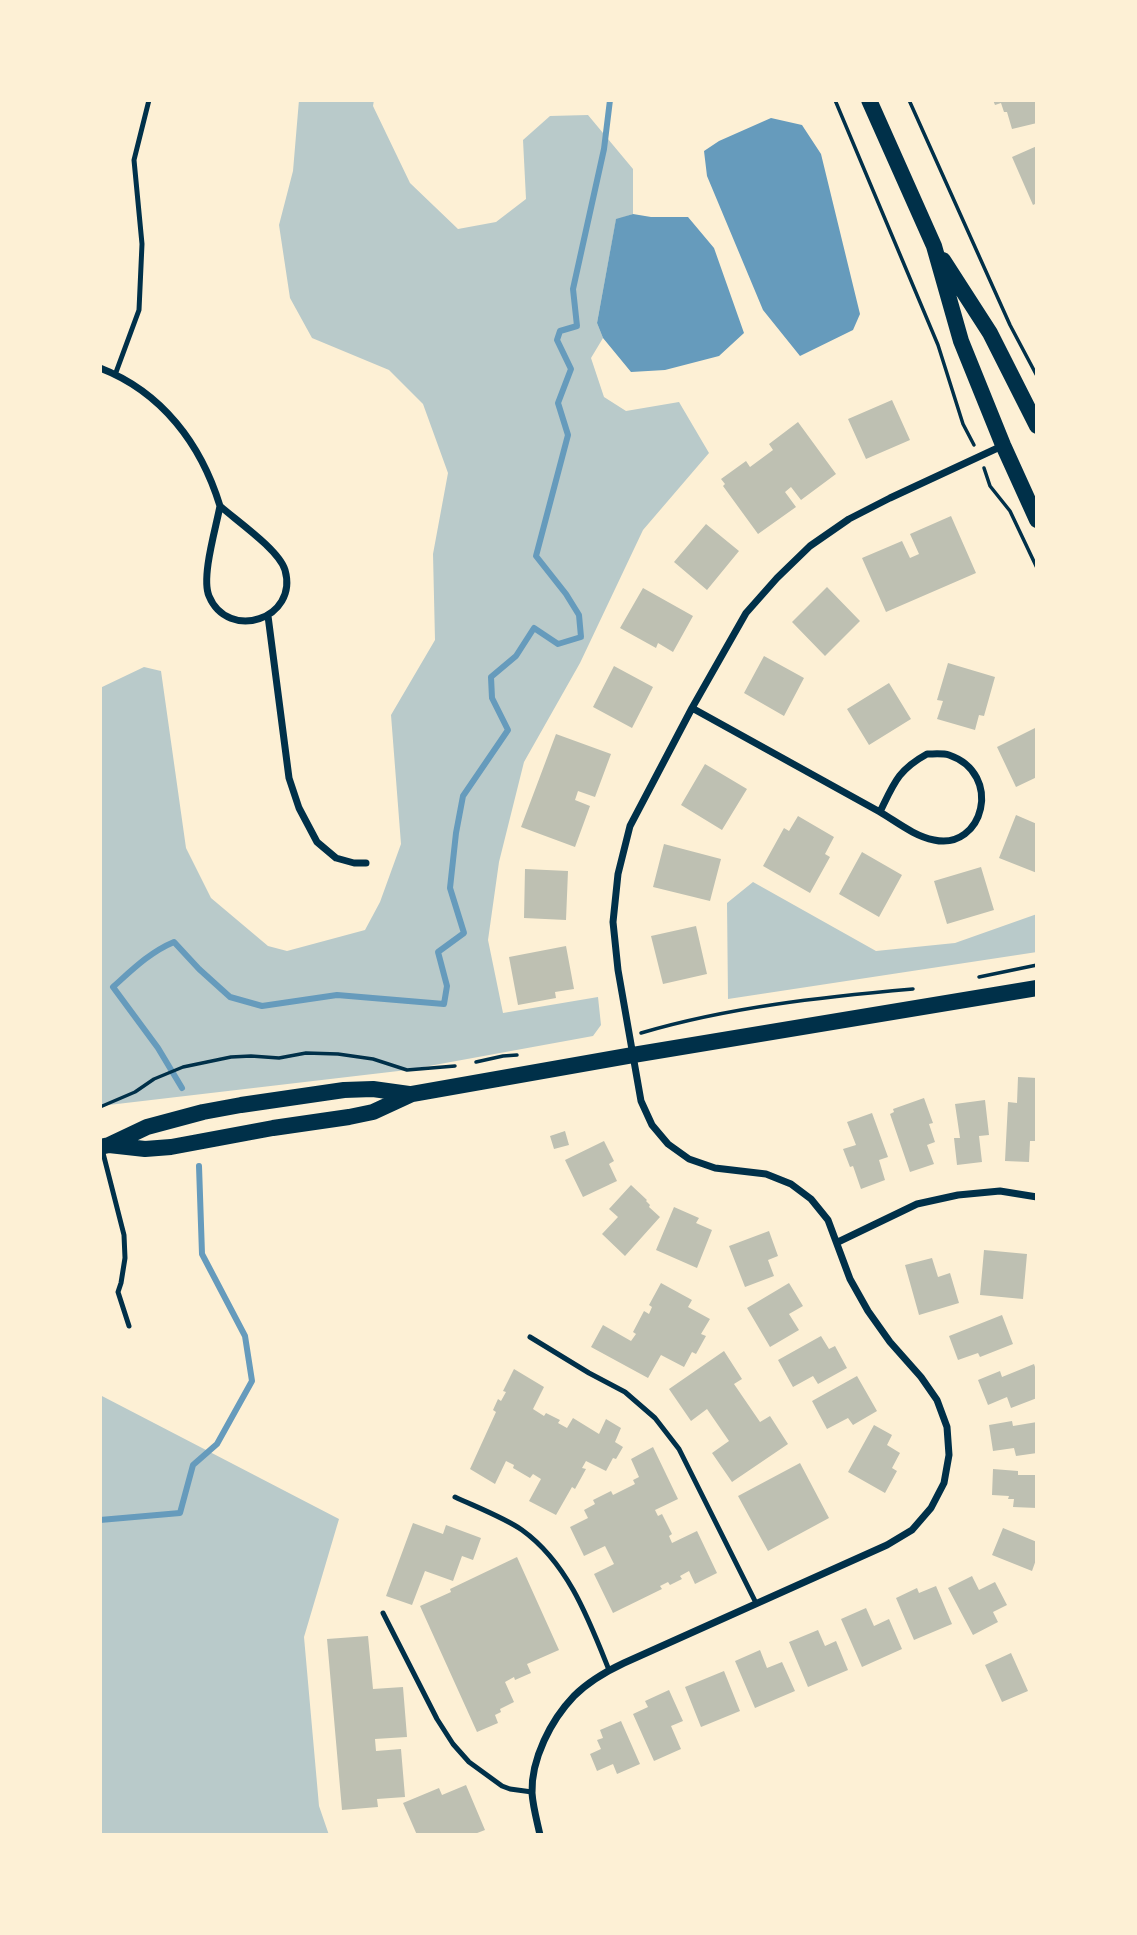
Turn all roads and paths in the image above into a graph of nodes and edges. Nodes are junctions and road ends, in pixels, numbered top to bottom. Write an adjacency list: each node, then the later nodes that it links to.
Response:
1 (149, 100): 7 (lane)
2 (835, 100): 11 (path)
3 (869, 100): 5 (main road)
4 (909, 100): 8 (path)
5 (934, 246): 9 (main road); 10 (main road)
6 (100, 368): 7 (street)
7 (115, 375): 12 (street)
8 (1037, 376)
9 (1037, 426)
10 (1003, 445): 11 (street); 13 (main road)
11 (979, 456): 14 (path); 16 (street)
12 (220, 506): 15 (street); 15 (street)
13 (1037, 520)
14 (1037, 568)
15 (268, 616): 18 (street)
16 (692, 708): 17 (street); 25 (street)
17 (880, 812): 17 (street)
18 (366, 863)
19 (1037, 965): 20 (path)
20 (971, 979)
21 (1037, 988): 25 (main road)
22 (913, 989): 23 (path)
23 (630, 1036)
24 (516, 1055): 26 (path)
25 (634, 1055): 28 (main road); 32 (street)
26 (471, 1063)
27 (461, 1066): 29 (path)
28 (412, 1094): 30 (main road); 30 (main road)
29 (100, 1107)
30 (103, 1146): 33 (lane)
31 (1037, 1196): 32 (street)
32 (838, 1242): 36 (street)
33 (130, 1326)
34 (530, 1337): 36 (lane)
35 (454, 1497): 38 (lane)
36 (756, 1603): 38 (street)
37 (383, 1613): 39 (lane)
38 (609, 1670): 39 (street)
39 (532, 1791): 40 (street)
40 (540, 1835)

